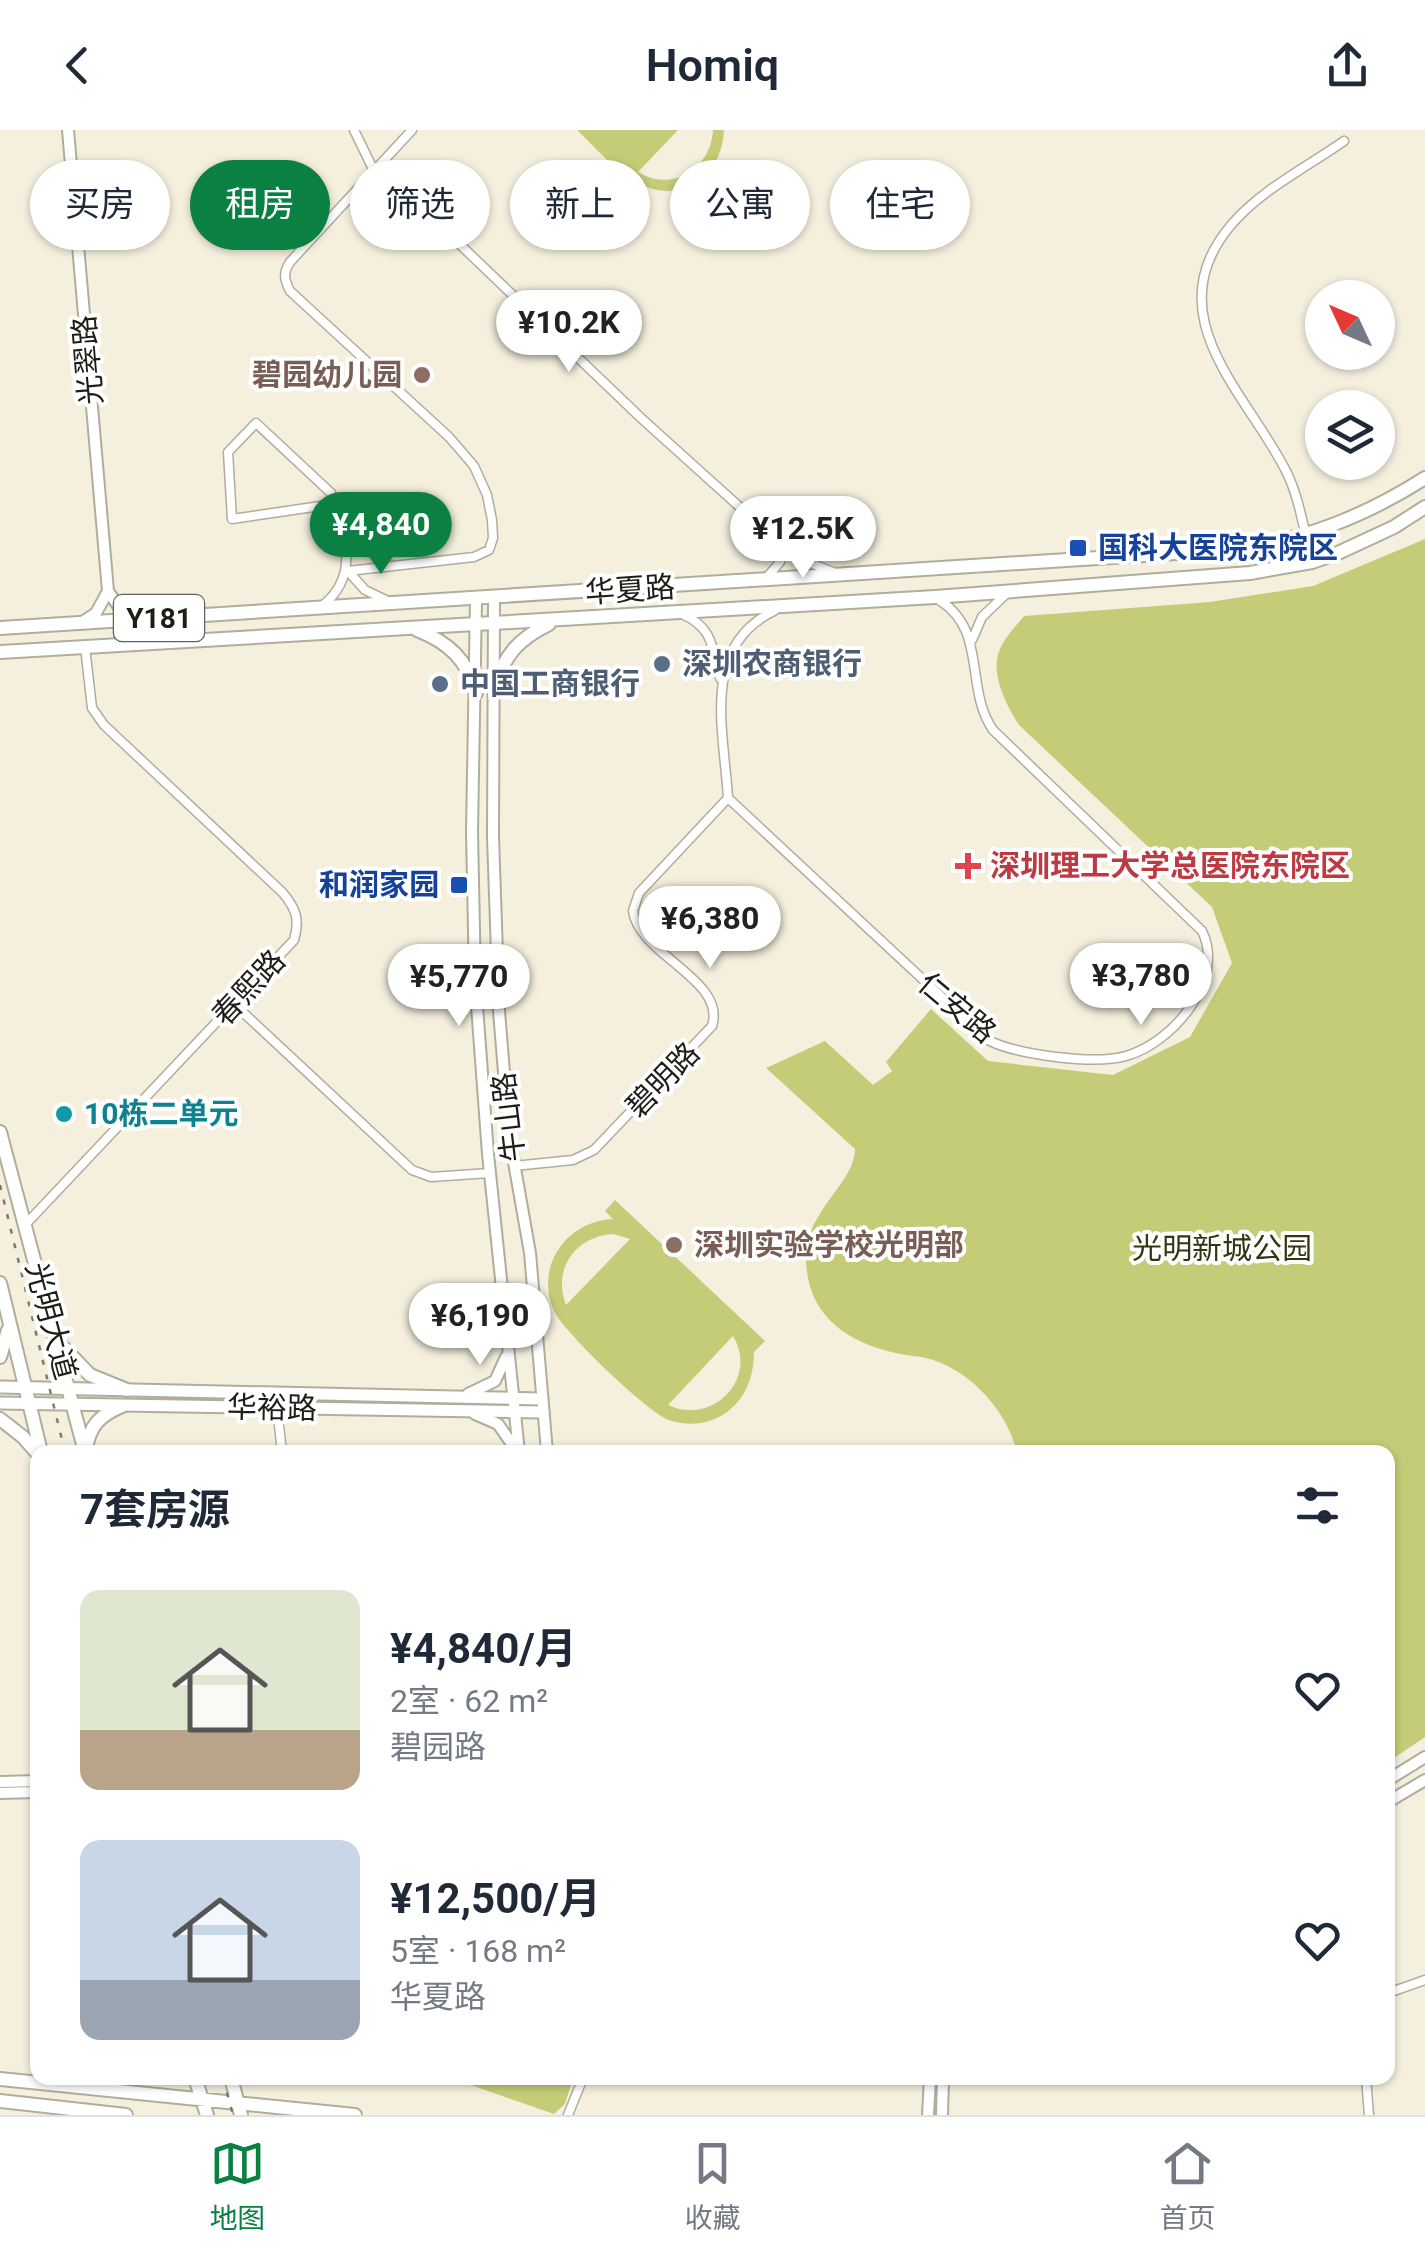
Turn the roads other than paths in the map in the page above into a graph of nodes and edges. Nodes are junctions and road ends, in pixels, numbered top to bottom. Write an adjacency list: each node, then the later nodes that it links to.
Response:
1 (68, 130): 18 (street, 光翠路)
2 (354, 130): 5 (street)
3 (412, 130): 6 (street)
4 (1344, 142): 12 (street)
5 (371, 160)
6 (384, 160)
7 (350, 196): 15 (street)
8 (463, 250): 13 (street)
9 (1425, 478): 12 (main road, 华夏路 / Y181)
10 (334, 504): 10 (street); 15 (street)
11 (1425, 506): 14 (main road, 华夏路 / Y181)
12 (1306, 537): 14 (street); 16 (main road, 华夏路 / Y181)
13 (784, 547): 16 (street); 17 (street)
14 (1312, 562): 19 (main road, 华夏路 / Y181)
15 (348, 571): 23 (street); 25 (street)
16 (842, 576): 17 (main road, 华夏路 / Y181)
17 (760, 581): 21 (main road, 华夏路 / Y181)
18 (108, 591): 27 (street); 29 (street)
19 (1008, 592): 20 (main road, 华夏路 / Y181); 34 (street)
20 (935, 598): 24 (main road, 华夏路 / Y181); 34 (street)
21 (494, 599): 22 (main road, 华夏路 / Y181); 30 (street, 牛山路)
22 (476, 600): 23 (main road, 华夏路 / Y181); 31 (street, 牛山路)
23 (398, 605): 25 (main road, 华夏路 / Y181)
24 (782, 606): 26 (main road, 华夏路 / Y181); 38 (street)
25 (319, 609): 27 (main road, 华夏路 / Y181)
26 (678, 613): 28 (main road, 华夏路 / Y181); 38 (street)
27 (140, 619): 29 (main road, 华夏路 / Y181)
28 (558, 620): 30 (main road, 华夏路 / Y181); 37 (main road)
29 (78, 623): 32 (main road, 华夏路 / Y181)
30 (494, 624): 31 (main road, 华夏路 / Y181); 37 (street, 牛山路)
31 (477, 625): 33 (main road, 华夏路 / Y181); 39 (street, 牛山路)
32 (0, 628)
33 (414, 630): 35 (main road, 华夏路 / Y181); 39 (main road)
34 (972, 640): 40 (street, 仁安路)
35 (85, 647): 36 (main road, 华夏路 / Y181); 41 (street, 春熙路)
36 (0, 652)
37 (494, 687): 43 (street, 牛山路)
38 (722, 688): 40 (street)
39 (476, 692): 44 (street, 牛山路)
40 (728, 798): 43 (street, 碧明路)
41 (234, 1004): 44 (street); 45 (street, 春熙路)
42 (0, 1132): 45 (main road, 光明大道)
43 (514, 1166): 61 (street, 牛山路)
44 (490, 1173): 49 (street, 牛山路)
45 (25, 1225): 48 (main road, 光明大道)
46 (0, 1283): 47 (main road, 光明大道)
47 (8, 1317): 50 (main road); 52 (main road, 光明大道)
48 (53, 1330): 53 (main road, 光明大道); 54 (main road)
49 (508, 1346): 55 (street); 60 (street, 牛山路)
50 (0, 1357)
51 (0, 1387): 52 (main road, 华裕路)
52 (24, 1388): 53 (main road, 华裕路); 57 (main road, 光明大道)
53 (69, 1390): 54 (main road, 华裕路); 58 (main road, 光明大道)
54 (127, 1390): 55 (main road, 华裕路)
55 (459, 1396): 60 (main road, 华裕路)
56 (0, 1403): 57 (main road, 华裕路)
57 (28, 1404): 58 (main road, 华裕路); 66 (main road, 光明大道)
58 (73, 1406): 59 (main road, 华裕路); 67 (main road, 光明大道)
59 (122, 1406): 62 (main road, 华裕路); 68 (main road)
60 (513, 1406): 61 (main road, 华裕路); 63 (main road, 华裕路); 71 (street, 牛山路)
61 (543, 1406): 72 (street, 牛山路)
62 (277, 1408): 63 (main road, 华裕路); 69 (street)
63 (460, 1411): 70 (street)
64 (0, 1419): 65 (main road)
65 (31, 1445)
66 (37, 1445)
67 (83, 1445)
68 (87, 1445)
69 (281, 1445)
70 (513, 1445)
71 (517, 1445)
72 (546, 1445)
73 (1425, 1757): 74 (street)
74 (1395, 1776)
75 (1425, 1780): 80 (street)
76 (30, 1781): 77 (street)
77 (0, 1782)
78 (30, 1792): 79 (street)
79 (0, 1793)
80 (1395, 1798)
81 (1425, 1980): 82 (street)
82 (1395, 1991)
83 (0, 2079): 84 (main road)
84 (30, 2082)
85 (58, 2085): 91 (main road)
86 (198, 2085): 91 (main road)
87 (580, 2085): 97 (street)
88 (930, 2085): 98 (street)
89 (944, 2085): 99 (street)
90 (1367, 2085): 100 (street)
91 (202, 2100): 93 (main road); 95 (main road)
92 (0, 2101): 94 (main road)
93 (239, 2109): 96 (main road)
94 (126, 2115)
95 (207, 2115)
96 (355, 2115)
97 (568, 2115)
98 (928, 2115)
99 (942, 2115)
100 (1369, 2115)

